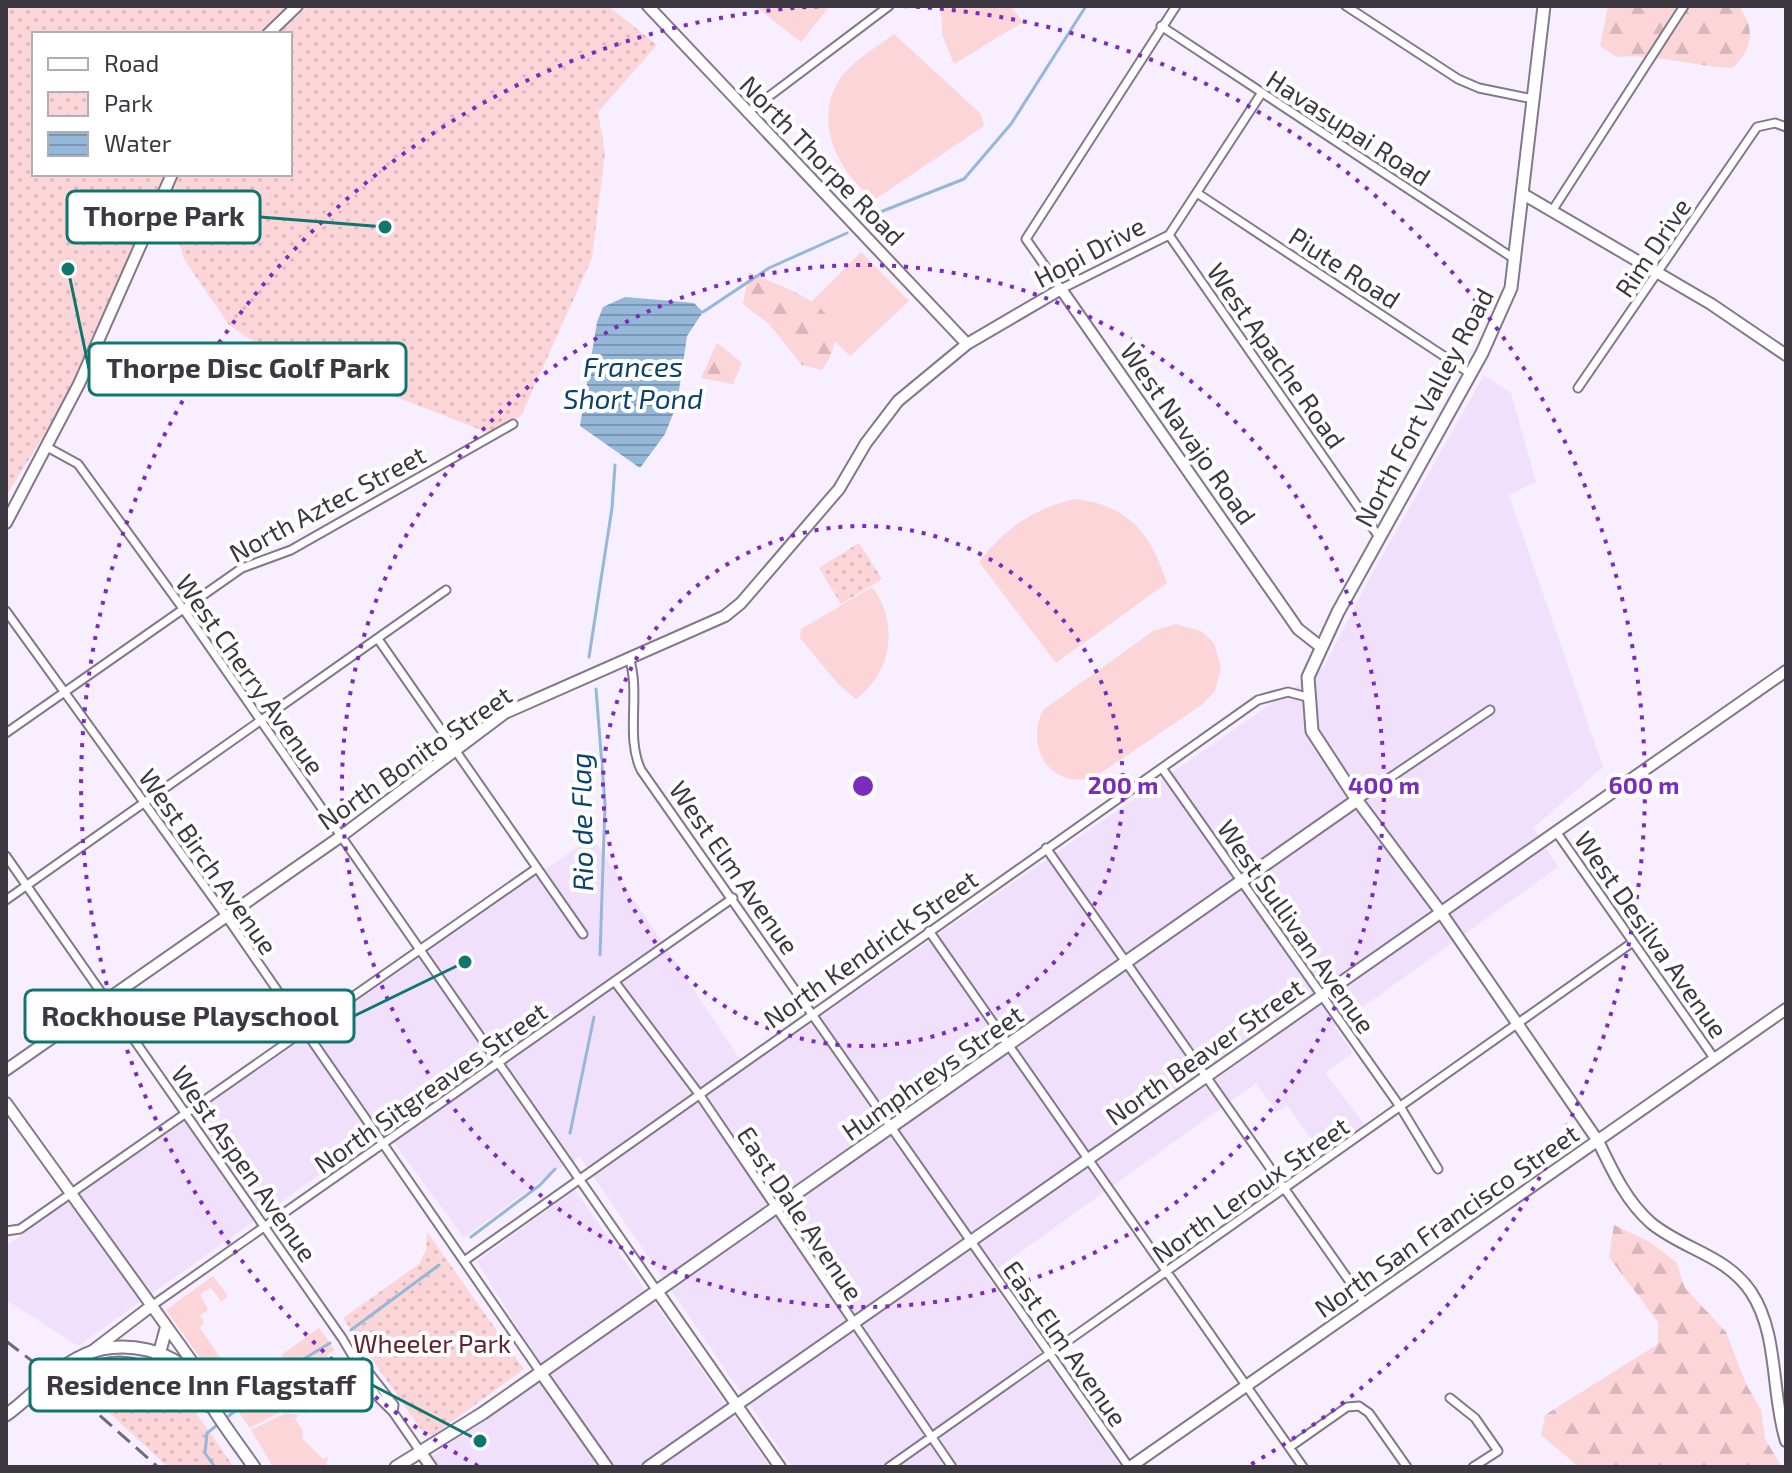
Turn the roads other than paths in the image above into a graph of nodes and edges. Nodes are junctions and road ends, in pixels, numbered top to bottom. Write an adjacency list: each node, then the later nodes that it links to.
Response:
1 (297, 6): 9 (street)
2 (648, 6): 12 (street, North Thorpe Road)
3 (889, 6): 12 (street)
4 (1176, 6): 8 (street)
5 (1346, 6): 11 (street)
6 (1544, 6): 11 (main road, North Fort Valley Road)
7 (1684, 6): 17 (street)
8 (1161, 26): 10 (street, Havasupai Road); 21 (street, West Navajo Road)
9 (270, 32)
10 (1261, 94): 15 (street, Hopi Drive); 19 (street, Havasupai Road)
11 (1533, 99): 16 (main road, North Fort Valley Road)
12 (746, 113): 22 (street, North Thorpe Road)
13 (1786, 127): 20 (street, Rim Drive)
14 (171, 176): 27 (street)
15 (1197, 193): 18 (street, Hopi Drive); 24 (street, Piute Road)
16 (1523, 194): 17 (street); 19 (main road, North Fort Valley Road)
17 (1552, 211): 20 (street)
18 (1169, 235): 21 (street, Hopi Drive); 29 (street, West Apache Road)
19 (1516, 260): 24 (main road, North Fort Valley Road)
20 (1659, 273): 23 (street); 25 (street, Rim Drive)
21 (1061, 289): 22 (street, Hopi Drive); 34 (street, West Navajo Road)
22 (967, 344): 35 (street, North Bonito Street)
23 (1786, 355)
24 (1471, 374): 29 (main road, North Fort Valley Road)
25 (1578, 388)
26 (513, 424): 31 (street, North Aztec Street)
27 (47, 447): 28 (street); 31 (street, West Cherry Avenue)
28 (6, 523)
29 (1379, 537): 34 (main road, North Fort Valley Road)
30 (446, 590): 33 (street)
31 (184, 610): 37 (street, North Aztec Street); 40 (street, West Cherry Avenue)
32 (6, 611): 37 (street, West Birch Avenue)
33 (378, 639): 40 (street); 42 (street)
34 (1321, 647): 38 (main road, North Fort Valley Road)
35 (629, 657): 42 (street, North Bonito Street); 53 (street, West Elm Avenue)
36 (1786, 671): 46 (street, North Beaver Street)
37 (65, 692): 41 (street, North Aztec Street); 45 (street, West Birch Avenue)
38 (1307, 697): 43 (street, North Kendrick Street); 44 (main road, North Fort Valley Road)
39 (1490, 710): 44 (street, Humphreys Street)
40 (262, 723): 45 (street); 47 (street, West Cherry Avenue)
41 (6, 733)
42 (457, 752): 47 (street, North Bonito Street); 50 (street)
43 (1162, 768): 48 (street, North Kendrick Street); 51 (street, West Sullivan Avenue)
44 (1357, 800): 51 (main road, Humphreys Street); 55 (street)
45 (145, 806): 52 (street); 56 (street, West Birch Avenue)
46 (1557, 833): 55 (street, North Beaver Street); 59 (street, West Desilva Avenue)
47 (340, 837): 56 (street, North Bonito Street); 60 (street, West Cherry Avenue)
48 (1046, 848): 57 (street, North Kendrick Street); 61 (street)
49 (6, 856): 52 (street, West Aspen Avenue)
50 (537, 868): 58 (street); 60 (street)
51 (1240, 881): 61 (main road, Humphreys Street); 63 (street, West Sullivan Avenue)
52 (26, 886): 54 (street); 64 (street, West Aspen Avenue)
53 (733, 898): 62 (street, North Sitgreaves Street); 66 (street, West Elm Avenue)
54 (6, 900)
55 (1440, 911): 63 (street, North Beaver Street); 67 (street)
56 (226, 916): 64 (street, North Bonito Street); 68 (street, West Birch Avenue)
57 (929, 931): 66 (street, North Kendrick Street); 69 (street)
58 (583, 934)
59 (1633, 942): 67 (street, North Leroux Street); 70 (street, West Desilva Avenue)
60 (419, 948): 68 (street); 71 (street, West Cherry Avenue)
61 (1126, 963): 69 (main road, Humphreys Street); 73 (street)
62 (615, 982): 71 (street, North Sitgreaves Street); 74 (street, East Dale Avenue)
63 (1321, 995): 73 (street, North Beaver Street); 76 (street, West Sullivan Avenue)
64 (104, 1000): 72 (street, North Bonito Street); 77 (street, West Aspen Avenue)
65 (1786, 1009): 70 (street, North San Francisco Street)
66 (813, 1013): 74 (street, North Kendrick Street); 78 (street, West Elm Avenue)
67 (1518, 1025): 76 (street, North Leroux Street); 79 (street)
68 (303, 1032): 77 (street); 80 (street, West Birch Avenue)
69 (1007, 1046): 78 (main road, Humphreys Street); 81 (street)
70 (1714, 1058): 79 (street, North San Francisco Street)
71 (499, 1063): 80 (street, North Sitgreaves Street); 83 (street, West Cherry Avenue)
72 (6, 1070)
73 (1205, 1077): 81 (street, North Beaver Street); 84 (street)
74 (699, 1094): 83 (street, North Kendrick Street); 86 (street, East Dale Avenue)
75 (6, 1103): 85 (street)
76 (1401, 1108): 82 (street, West Sullivan Avenue); 84 (street, North Leroux Street)
77 (186, 1113): 85 (street); 87 (street, West Aspen Avenue)
78 (890, 1129): 86 (main road, Humphreys Street); 89 (street, West Elm Avenue)
79 (1598, 1141): 93 (street, North San Francisco Street); 110 (street)
80 (383, 1147): 87 (street, North Sitgreaves Street); 90 (street, West Birch Avenue)
81 (1087, 1160): 89 (street, North Beaver Street); 91 (street)
82 (1438, 1169)
83 (579, 1177): 90 (street, North Kendrick Street); 92 (street, West Cherry Avenue)
84 (1284, 1191): 91 (street, North Leroux Street); 93 (street)
85 (69, 1192): 88 (street); 94 (street)
86 (774, 1210): 92 (main road, Humphreys Street); 95 (street, East Dale Avenue)
87 (266, 1227): 94 (street, North Sitgreaves Street); 112 (street, West Aspen Avenue)
88 (6, 1231)
89 (970, 1241): 95 (street, North Beaver Street); 99 (street, East Elm Avenue)
90 (464, 1261): 101 (street, West Birch Avenue)
91 (1167, 1272): 99 (street, North Leroux Street); 102 (street)
92 (657, 1291): 101 (main road, Humphreys Street); 106 (street)
93 (1364, 1302): 102 (street, North San Francisco Street)
94 (150, 1307): 96 (street); 97 (street)
95 (852, 1324): 106 (street, North Beaver Street); 109 (street, East Dale Avenue)
96 (166, 1329): 98 (main road); 103 (street)
97 (91, 1352): 98 (main road); 105 (main road)
98 (160, 1354): 100 (main road); 103 (main road)
99 (1050, 1356): 109 (street, North Leroux Street); 121 (street, East Elm Avenue)
100 (155, 1369): 105 (main road); 107 (main road)
101 (541, 1373): 112 (main road, Humphreys Street); 116 (street)
102 (1248, 1385): 111 (street); 121 (street, North San Francisco Street)
103 (206, 1389): 107 (main road)
104 (1450, 1398): 124 (street)
105 (30, 1399): 108 (main road)
106 (736, 1404): 117 (street, North Beaver Street); 118 (street)
107 (213, 1408): 113 (main road)
108 (6, 1415)
109 (931, 1437): 119 (street, North Leroux Street); 120 (street, East Dale Avenue)
110 (1786, 1441)
111 (1290, 1447): 122 (street); 123 (street)
112 (422, 1454): 114 (main road, Humphreys Street); 115 (street)
113 (254, 1467)
114 (396, 1467)
115 (431, 1467)
116 (607, 1467)
117 (648, 1467)
118 (780, 1467)
119 (889, 1467)
120 (952, 1467)
121 (1130, 1467)
122 (1303, 1467)
123 (1407, 1467)
124 (1473, 1467)

